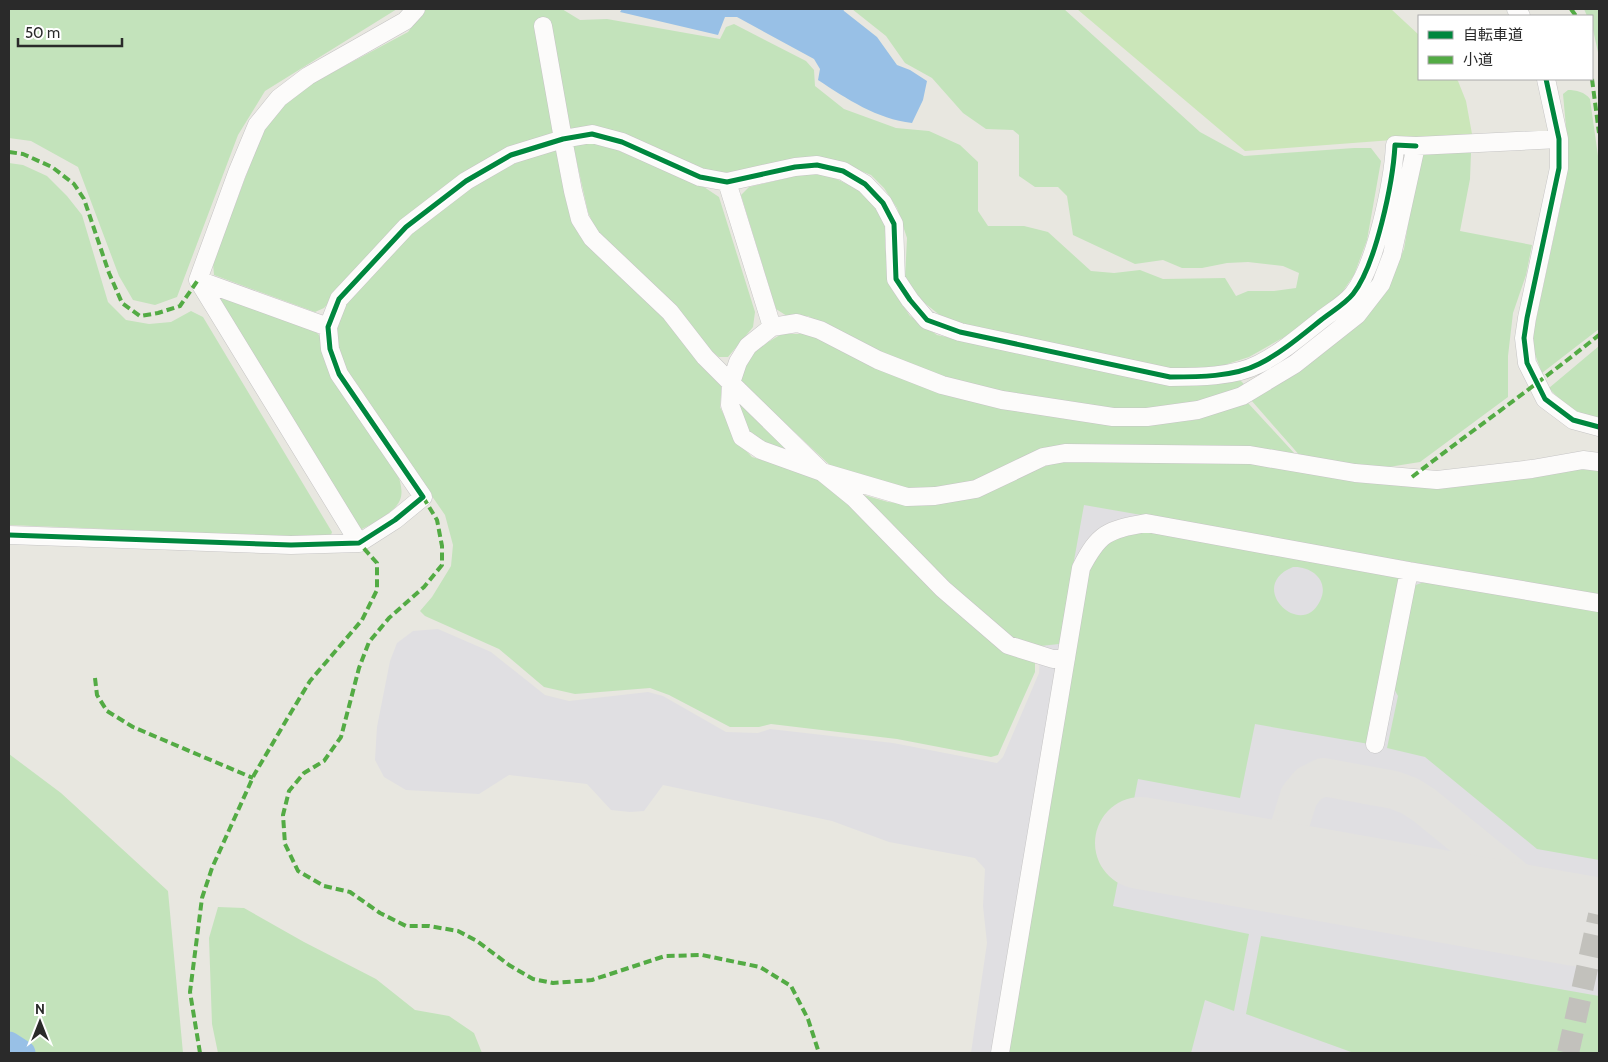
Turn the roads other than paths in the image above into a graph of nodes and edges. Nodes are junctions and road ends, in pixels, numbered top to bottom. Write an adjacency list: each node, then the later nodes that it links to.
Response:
1 (416, 9): 8 (street)
2 (544, 26): 5 (street)
3 (1546, 80): 4 (street)
4 (1558, 139): 6 (street); 12 (street)
5 (563, 140): 7 (street); 9 (street); 11 (street)
6 (1416, 146): 7 (street); 10 (street)
7 (727, 182): 10 (street)
8 (198, 280): 9 (street); 16 (street)
9 (328, 327): 16 (street)
10 (772, 327): 11 (street)
11 (731, 383): 14 (street); 14 (street)
12 (1599, 427)
13 (1599, 462): 14 (street)
14 (822, 472): 19 (street)
15 (9, 535): 16 (street)
16 (359, 543)
17 (1409, 571): 18 (street); 19 (street); 20 (street)
18 (1599, 603)
19 (1066, 659): 21 (street)
20 (1375, 744)
21 (1000, 1053)

